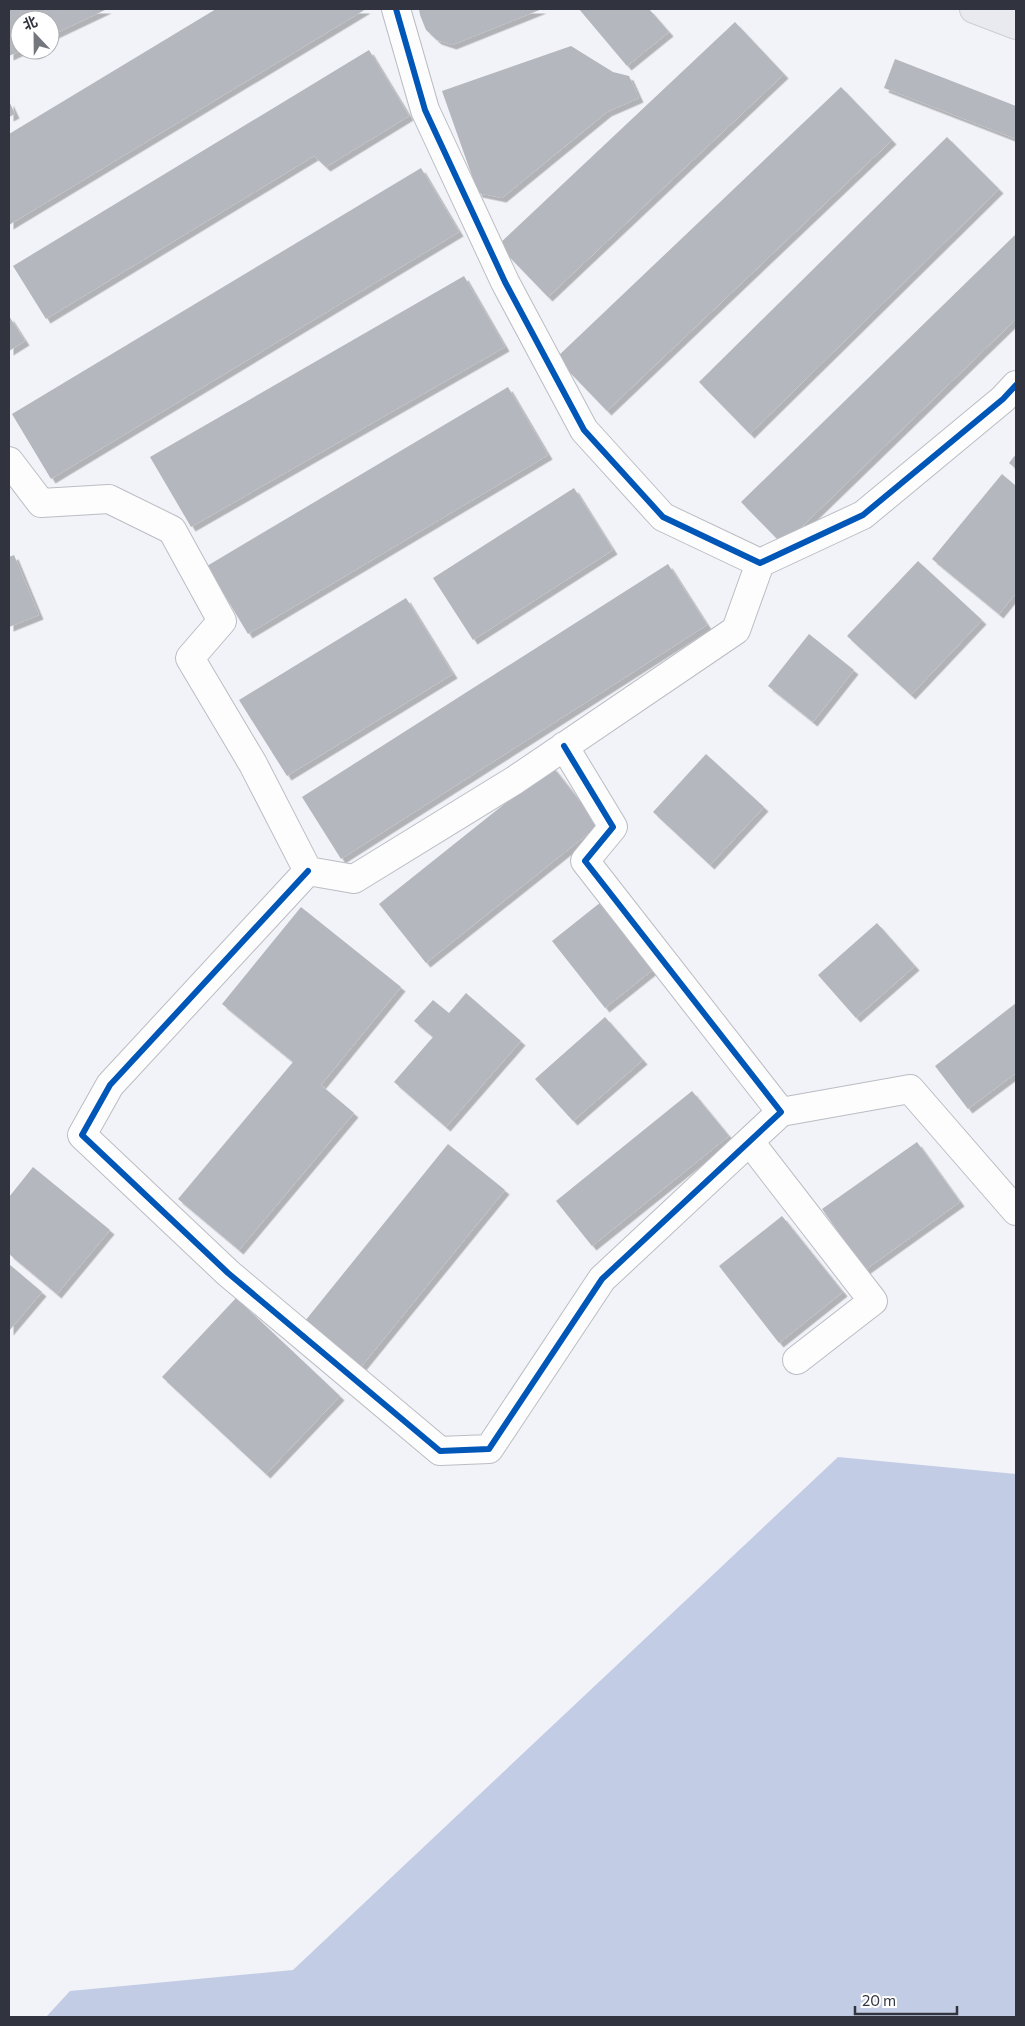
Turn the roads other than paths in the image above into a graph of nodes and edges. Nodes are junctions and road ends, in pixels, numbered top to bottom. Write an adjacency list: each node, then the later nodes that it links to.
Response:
1 (396, 9): 6 (street)
2 (974, 9): 3 (main road)
3 (1016, 25)
4 (1016, 385): 6 (street)
5 (9, 461): 8 (street)
6 (760, 563): 7 (street)
7 (564, 746): 8 (street); 9 (street)
8 (308, 871): 10 (street)
9 (782, 1112): 10 (street); 11 (street)
10 (750, 1142): 12 (street)
11 (1016, 1211)
12 (797, 1360)

